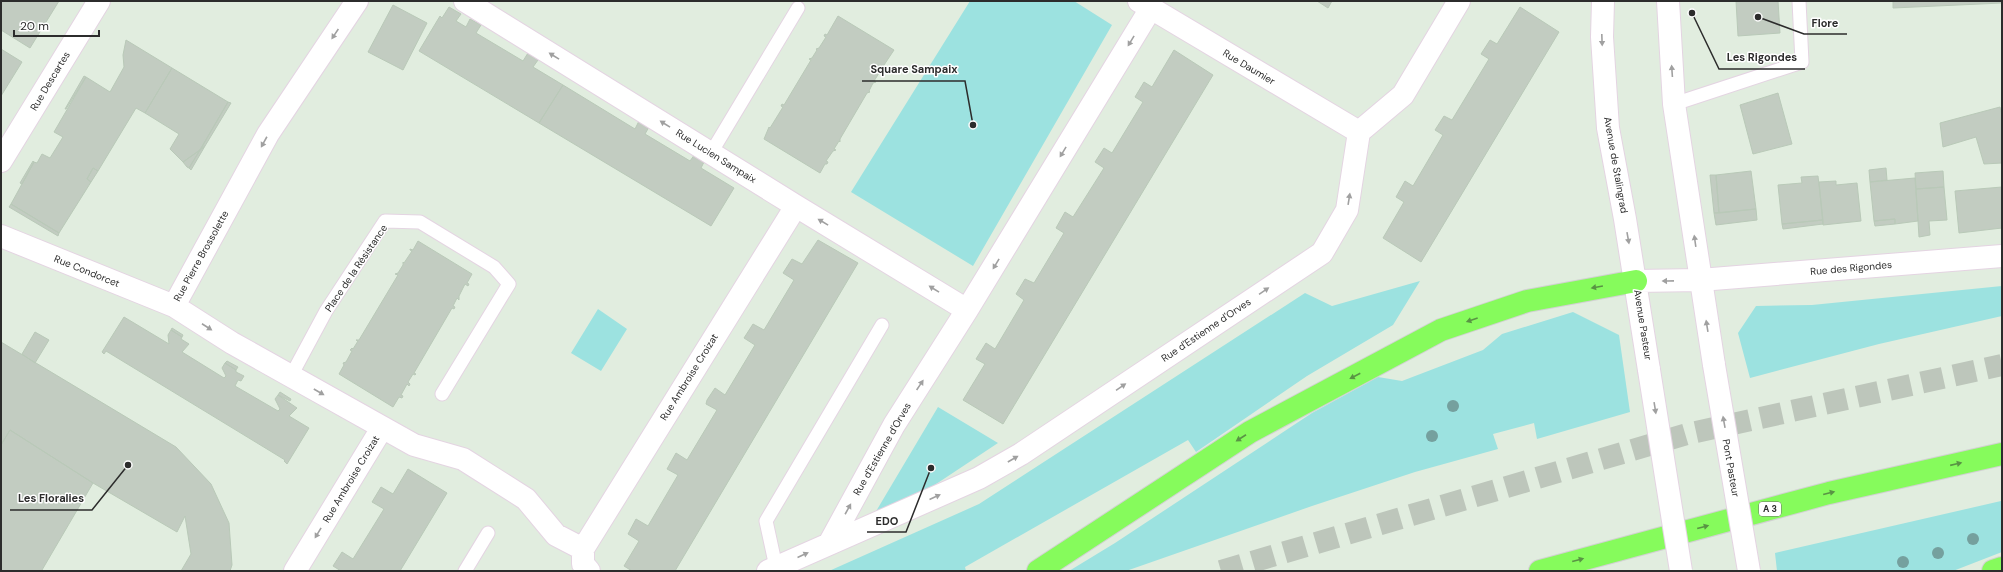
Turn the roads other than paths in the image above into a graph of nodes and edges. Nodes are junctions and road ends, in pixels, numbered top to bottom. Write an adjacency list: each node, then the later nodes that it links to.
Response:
1 (99, 1): 13 (street, Rue Descartes)
2 (357, 1): 19 (street, Rue Pierre Brossolette, one-way to 19)
3 (465, 1): 12 (street, Rue Lucien Sampaix, one-way to 3)
4 (1459, 1): 11 (street)
5 (1603, 1): 18 (street, Avenue de Stalingrad, one-way to 18)
6 (1668, 1): 10 (street, one-way to 6)
7 (1799, 1): 10 (lane)
8 (1145, 4): 11 (street, Rue Daumier); 20 (street, Rue d'Estienne d'Orves, one-way to 20)
9 (798, 8): 12 (lane)
10 (1674, 104): 17 (street, one-way to 10)
11 (1360, 132): 27 (street, Rue d'Estienne d'Orves, one-way to 11)
12 (711, 153): 14 (street, Rue Lucien Sampaix)
13 (1, 161)
14 (796, 206): 20 (street, Rue Lucien Sampaix, one-way to 14); 28 (street, Rue Ambroise Croizat)
15 (1, 236): 19 (street, Rue Condorcet)
16 (2002, 256): 17 (street, Rue des Rigondes)
17 (1700, 280): 18 (street, Rue des Rigondes, one-way to 18); 37 (street, Pont Pasteur, one-way to 17, bridge)
18 (1636, 281): 34 (highway, one-way to 34); 36 (street, Avenue Pasteur, one-way to 36, bridge)
19 (174, 306): 22 (street, Rue Pierre Brossolette, one-way to 22)
20 (968, 310): 27 (street, Rue d'Estienne d'Orves, one-way to 20)
21 (882, 325): 30 (lane)
22 (291, 376): 23 (lane, Place de la Résistance); 24 (street, Rue Pierre Brossolette, one-way to 24)
23 (442, 394)
24 (382, 428): 28 (street, Rue Ambroise Croizat); 31 (street, Rue Ambroise Croizat, one-way to 31)
25 (2002, 454): 35 (highway, A 3, one-way to 25)
26 (488, 533): 32 (lane)
27 (829, 544): 30 (street, Rue d'Estienne d'Orves, one-way to 27)
28 (583, 549): 33 (street)
29 (2002, 568): 38 (highway)
30 (772, 569)
31 (295, 571)
32 (465, 571)
33 (589, 571)
34 (1038, 571)
35 (1540, 571)
36 (1681, 571)
37 (1749, 571)
38 (1993, 571)

